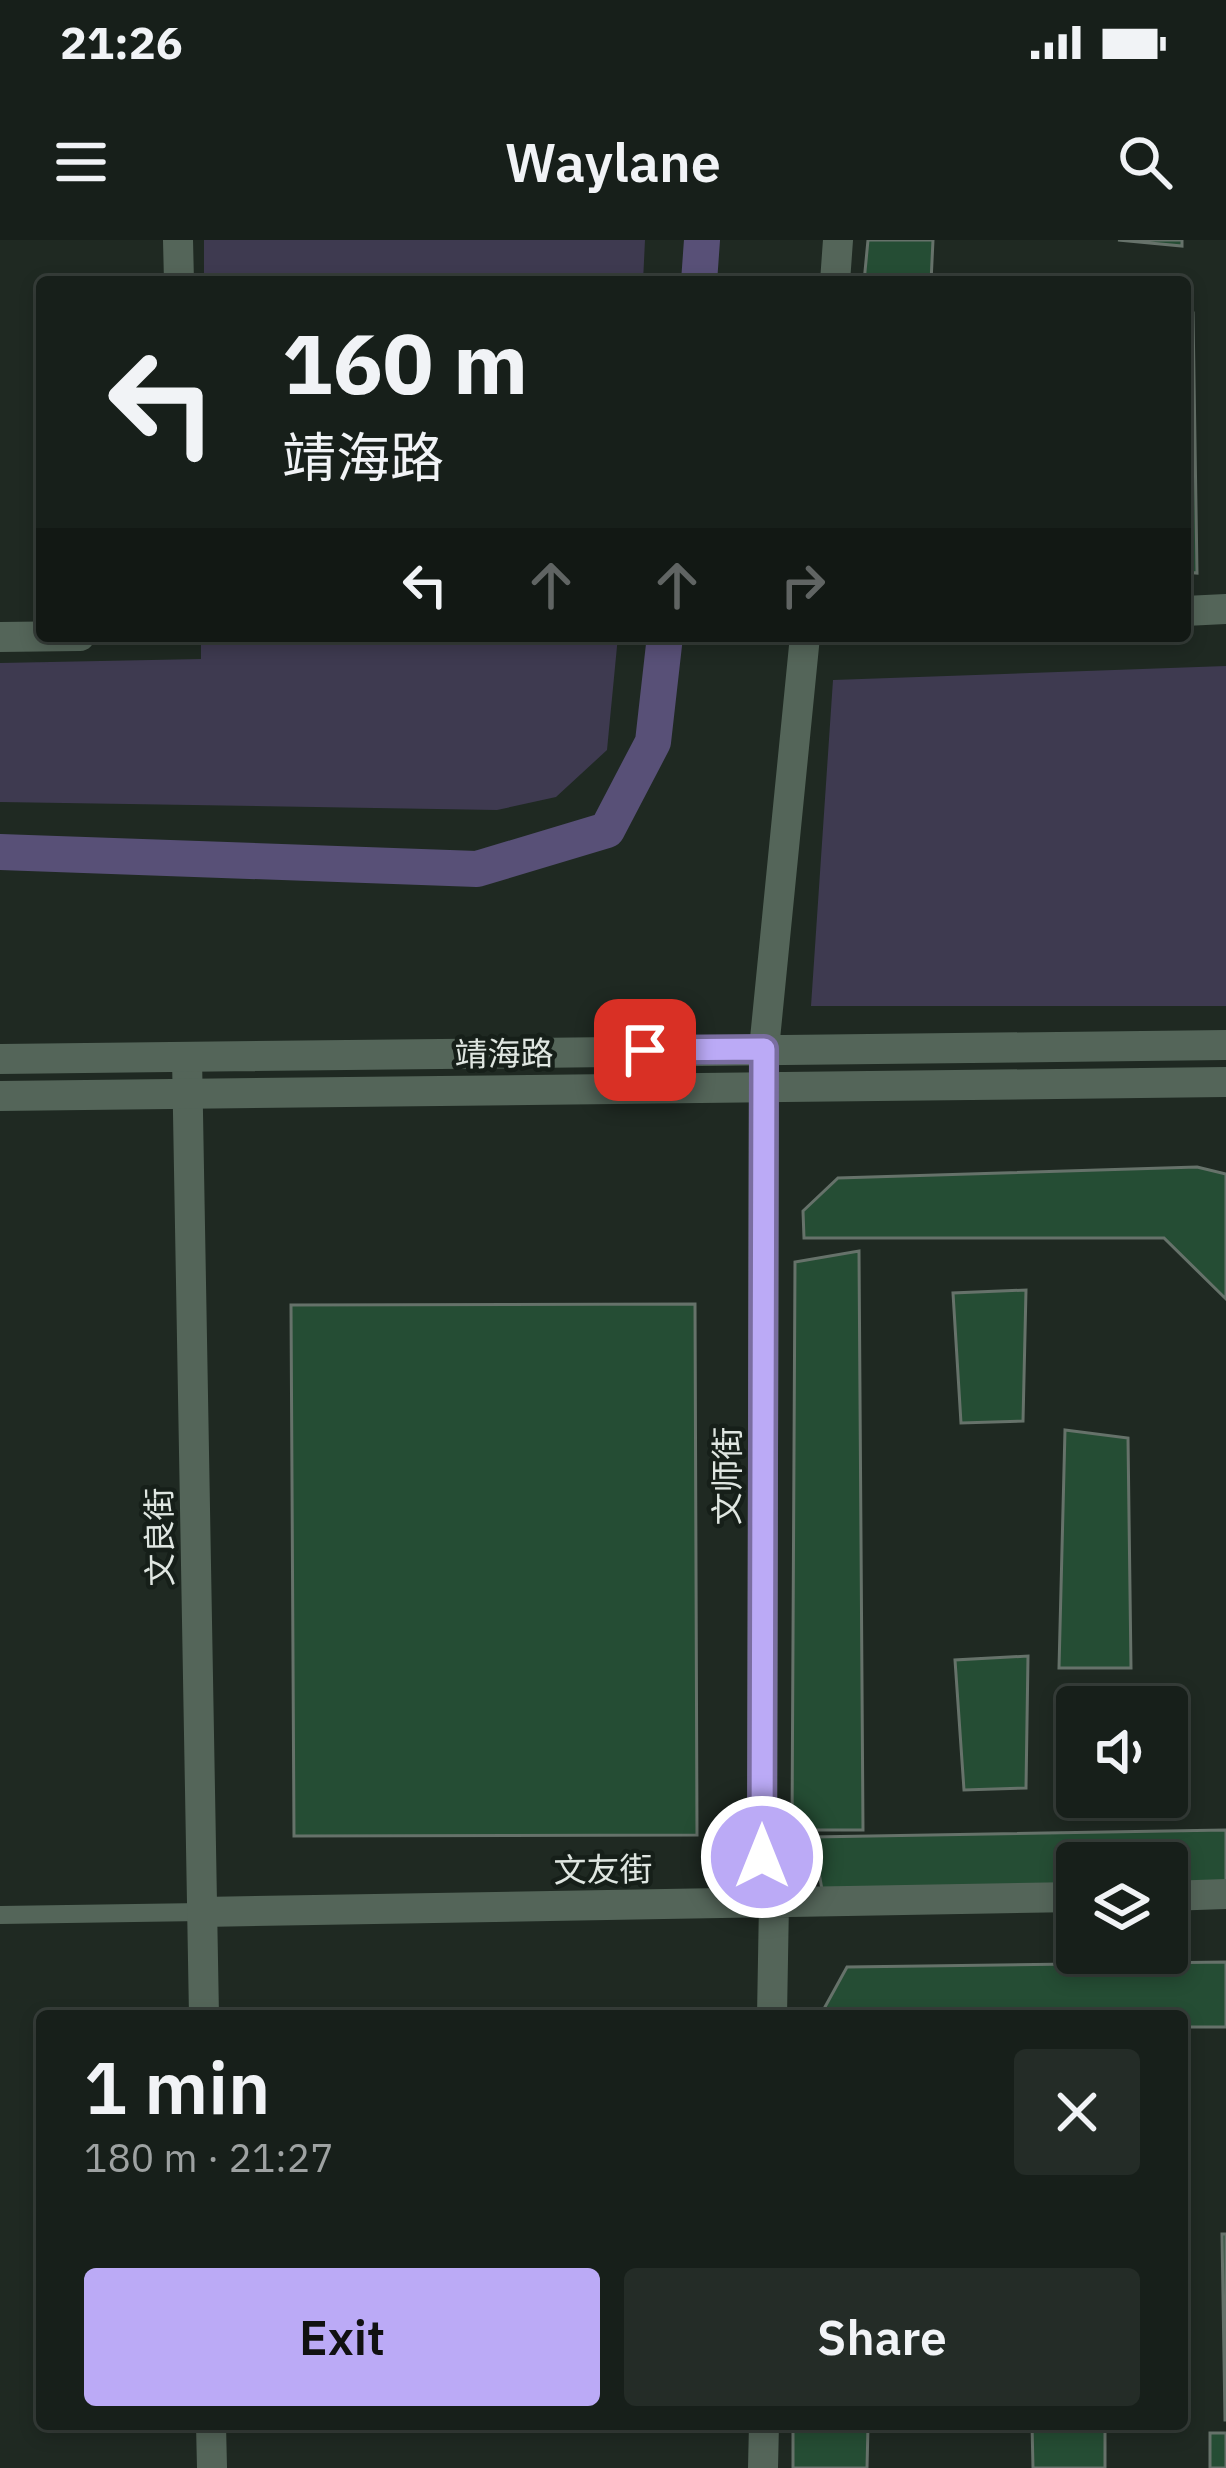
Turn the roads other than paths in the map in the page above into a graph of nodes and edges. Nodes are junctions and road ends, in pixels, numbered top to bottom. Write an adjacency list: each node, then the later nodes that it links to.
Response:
1 (178, 240): 3 (street)
2 (838, 240): 4 (street)
3 (178, 276)
4 (835, 276)
5 (1226, 609): 6 (street)
6 (1191, 611)
7 (0, 637): 8 (street)
8 (36, 637)
9 (804, 642): 11 (street, 文师街)
10 (1226, 1046): 11 (street, 靖海路)
11 (764, 1049): 12 (street, 靖海路); 15 (street, 文师街)
12 (187, 1057): 13 (street, 靖海路); 16 (street, 文良街)
13 (0, 1059)
14 (1226, 1082): 15 (street, 靖海路)
15 (764, 1085): 16 (street, 靖海路); 21 (street, 文师街)
16 (187, 1093): 17 (street, 靖海路); 22 (street, 文良街)
17 (0, 1096)
18 (1226, 1894): 19 (street)
19 (1188, 1895)
20 (1056, 1897): 21 (street, 文友街)
21 (768, 1902): 22 (street, 文友街); 25 (street, 文师街)
22 (202, 1912): 23 (lane); 24 (street, 文良街)
23 (0, 1915)
24 (204, 2010)
25 (772, 2010)
26 (211, 2430): 28 (street)
27 (764, 2430): 29 (street)
28 (212, 2468)
29 (763, 2468)

